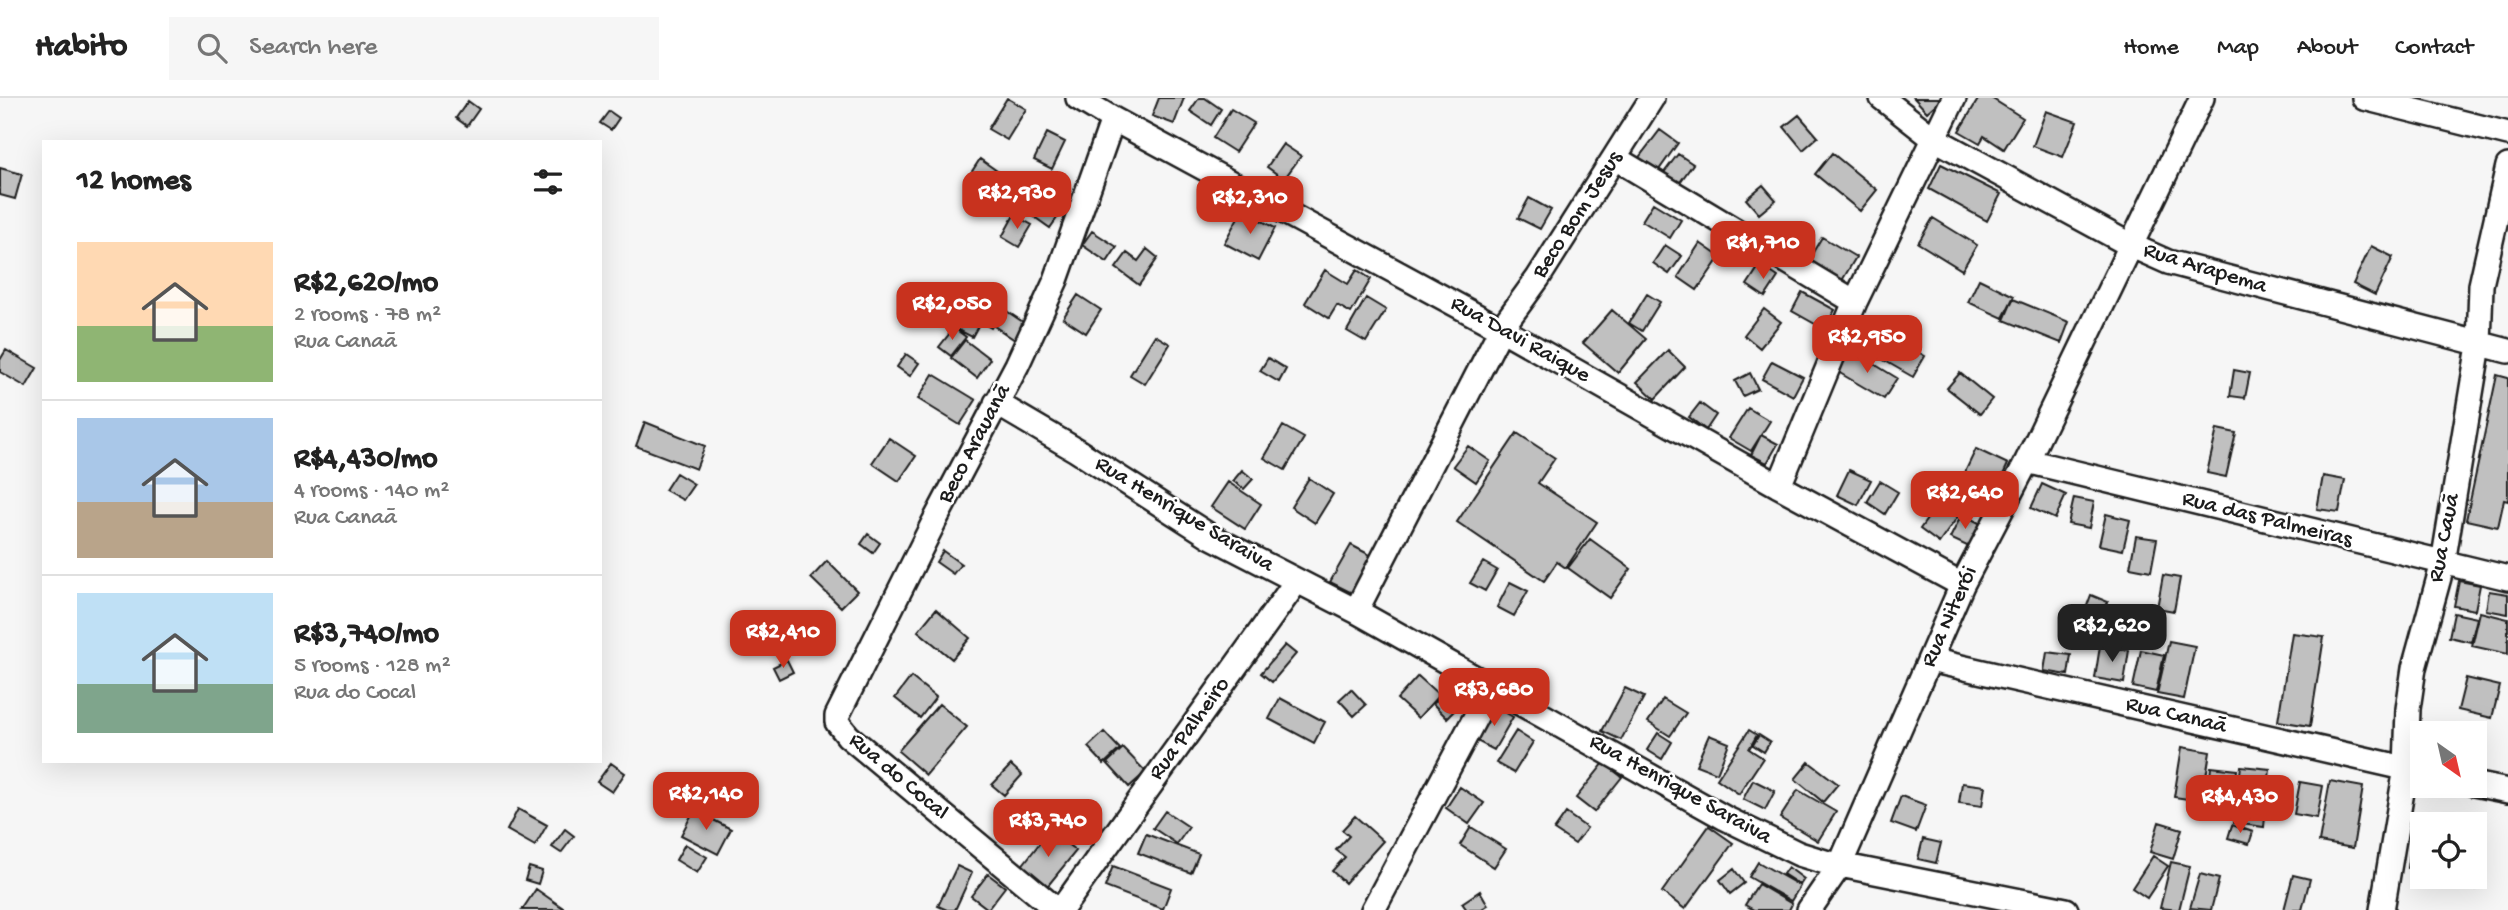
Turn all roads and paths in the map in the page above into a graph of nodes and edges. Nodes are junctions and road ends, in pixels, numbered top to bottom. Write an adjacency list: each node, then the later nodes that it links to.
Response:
1 (1078, 98): 7 (street, Rua Davi Raique)
2 (1882, 98): 9 (street, Rua Arapema)
3 (1954, 98): 9 (street)
4 (2202, 98): 12 (street, Rua Niterói)
5 (2364, 98): 8 (street)
6 (1642, 101): 10 (street, Beco Bom Jesus)
7 (1113, 119): 14 (street, Rua Davi Raique); 17 (street, Beco Arauanã)
8 (2508, 134)
9 (1933, 138): 12 (street, Rua Arapema); 13 (street)
10 (1615, 158): 13 (street); 14 (street, Beco Bom Jesus)
11 (2508, 166): 15 (street, Rua Cauã)
12 (2132, 246): 15 (street, Rua Arapema); 18 (street, Rua Niterói)
13 (1855, 302): 19 (street)
14 (1501, 329): 19 (street, Rua Davi Raique); 24 (street, Beco Bom Jesus)
15 (2479, 345): 16 (street, Rua Arapema); 20 (street, Rua Cauã)
16 (2508, 351)
17 (996, 403): 22 (street, Rua Henrique Saraiva); 27 (street, Beco Arauanã)
18 (2027, 461): 20 (street, Rua das Palmeiras); 23 (street, Rua Niterói)
19 (1779, 485): 23 (street, Rua Davi Raique)
20 (2443, 563): 21 (street, Rua das Palmeiras); 28 (street, Rua Cauã)
21 (2508, 578)
22 (1296, 582): 24 (street, Rua Henrique Saraiva); 34 (street, Rua Palheiro)
23 (1962, 585): 25 (street, Rua Niterói)
24 (1356, 611): 26 (street, Rua Henrique Saraiva)
25 (1930, 660): 29 (street, Rua Canaã); 33 (street, Rua Niterói)
26 (1491, 688): 33 (street, Rua Henrique Saraiva); 35 (street)
27 (837, 722): 34 (street, Rua do Cocal)
28 (2410, 729)
29 (2410, 769)
30 (2487, 787): 32 (street)
31 (2410, 788): 38 (street, Rua Cauã)
32 (2508, 791)
33 (1840, 864): 36 (street, Rua Niterói); 37 (street, Rua Henrique Saraiva)
34 (1059, 910)
35 (1374, 910)
36 (1809, 910)
37 (2066, 910)
38 (2382, 910)

